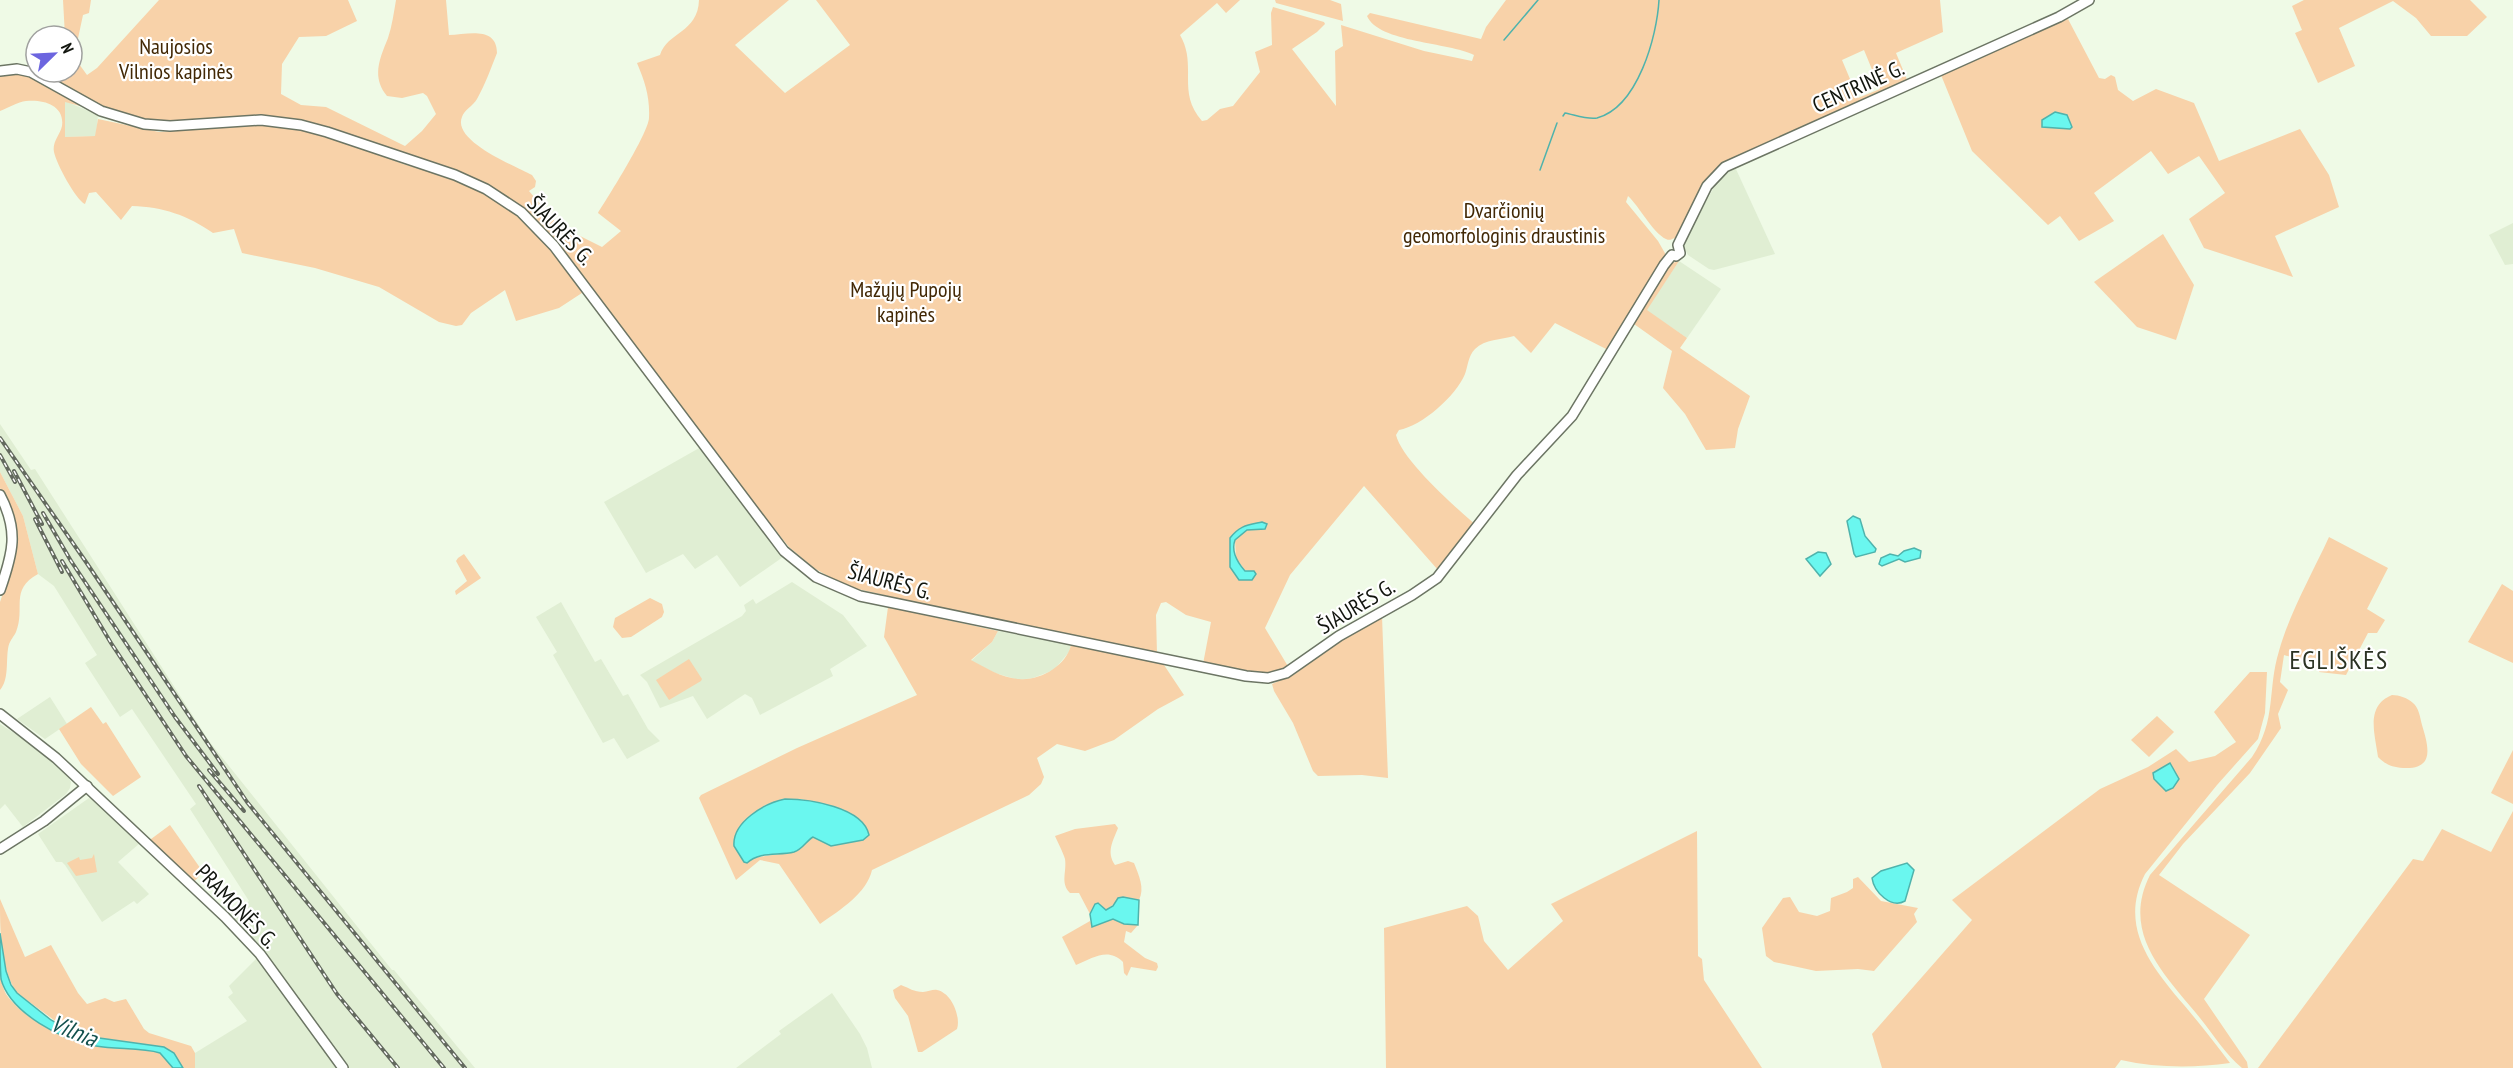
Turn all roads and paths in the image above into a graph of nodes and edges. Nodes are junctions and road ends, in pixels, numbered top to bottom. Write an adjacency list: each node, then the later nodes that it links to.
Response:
1 (2089, 0): 3 (main road, CENTRINĖ G.)
2 (0, 71): 3 (main road, ŠIAURĖS G.)
3 (1675, 250)
4 (0, 495): 5 (main road)
5 (0, 590)
6 (0, 714): 7 (main road, PRAMONĖS G.)
7 (87, 786): 8 (main road); 9 (main road, PRAMONĖS G.)
8 (0, 849)
9 (343, 1068)

